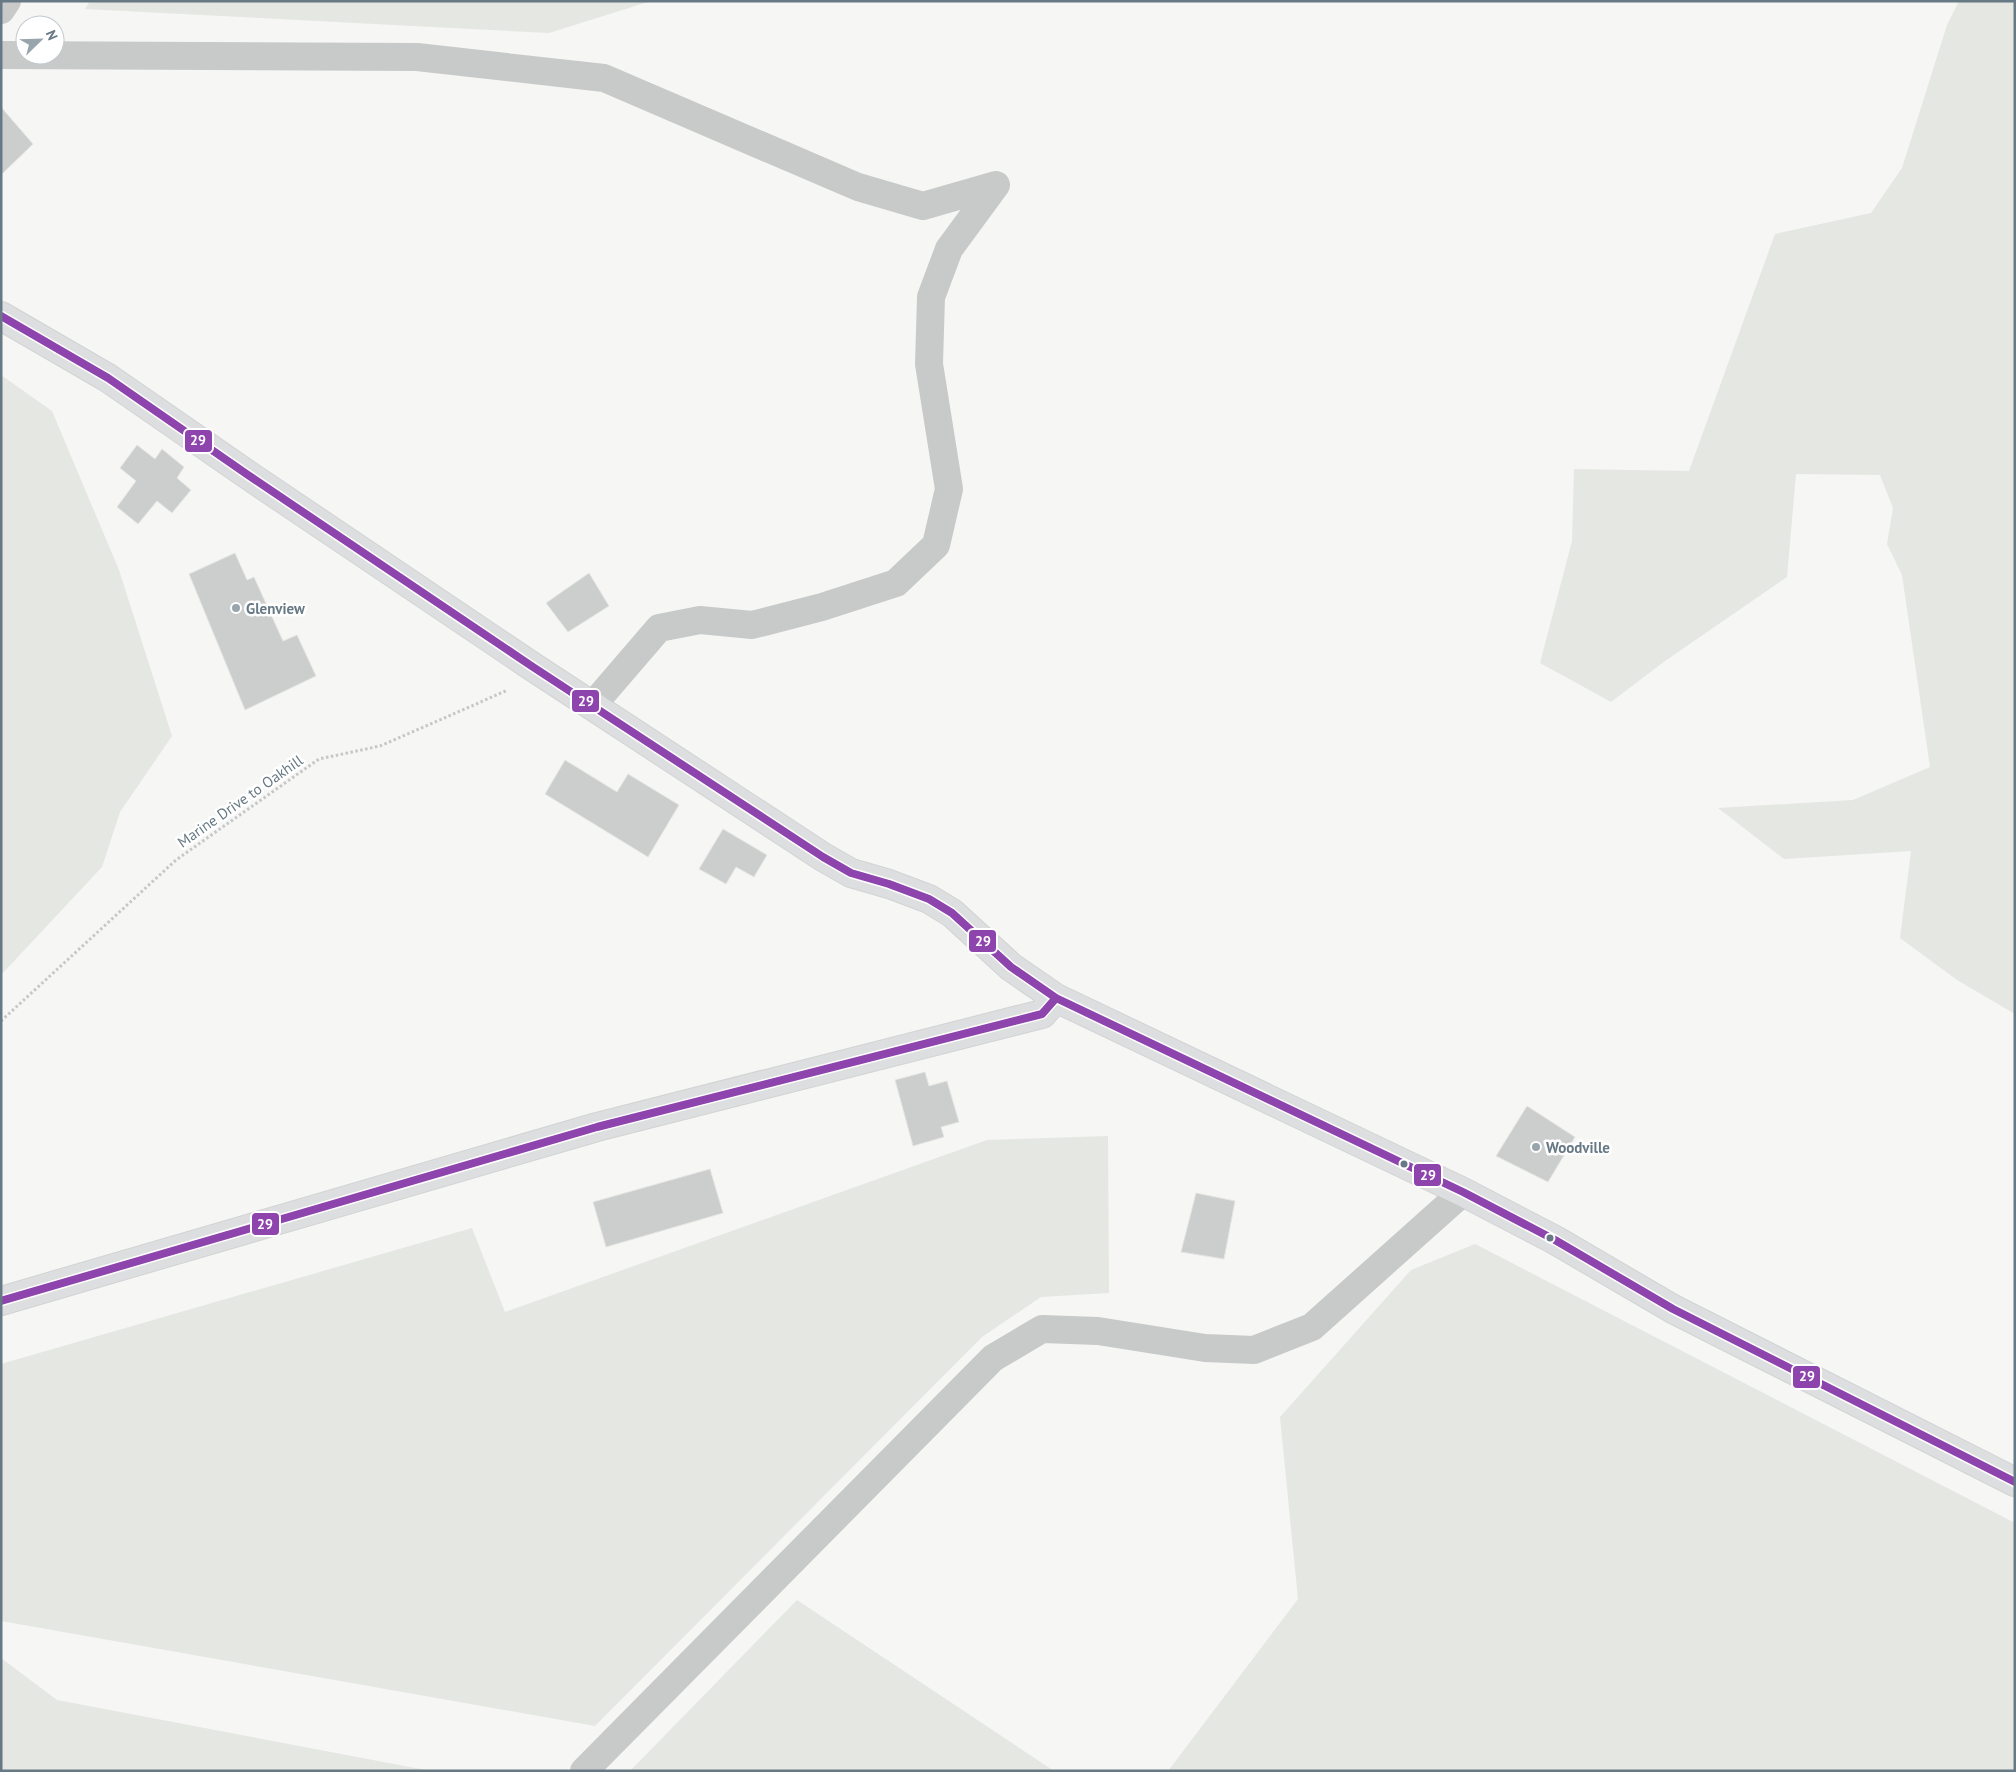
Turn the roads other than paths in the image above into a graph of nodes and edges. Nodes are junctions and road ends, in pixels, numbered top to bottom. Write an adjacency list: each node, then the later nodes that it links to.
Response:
1 (7, 1): 2 (lane)
2 (1, 10)
3 (1, 55): 5 (lane)
4 (1, 316): 5 (main road)
5 (592, 706): 6 (main road)
6 (1056, 998): 7 (main road); 8 (main road)
7 (1463, 1192): 9 (main road); 10 (lane)
8 (1, 1301)
9 (2015, 1482)
10 (584, 1771)

